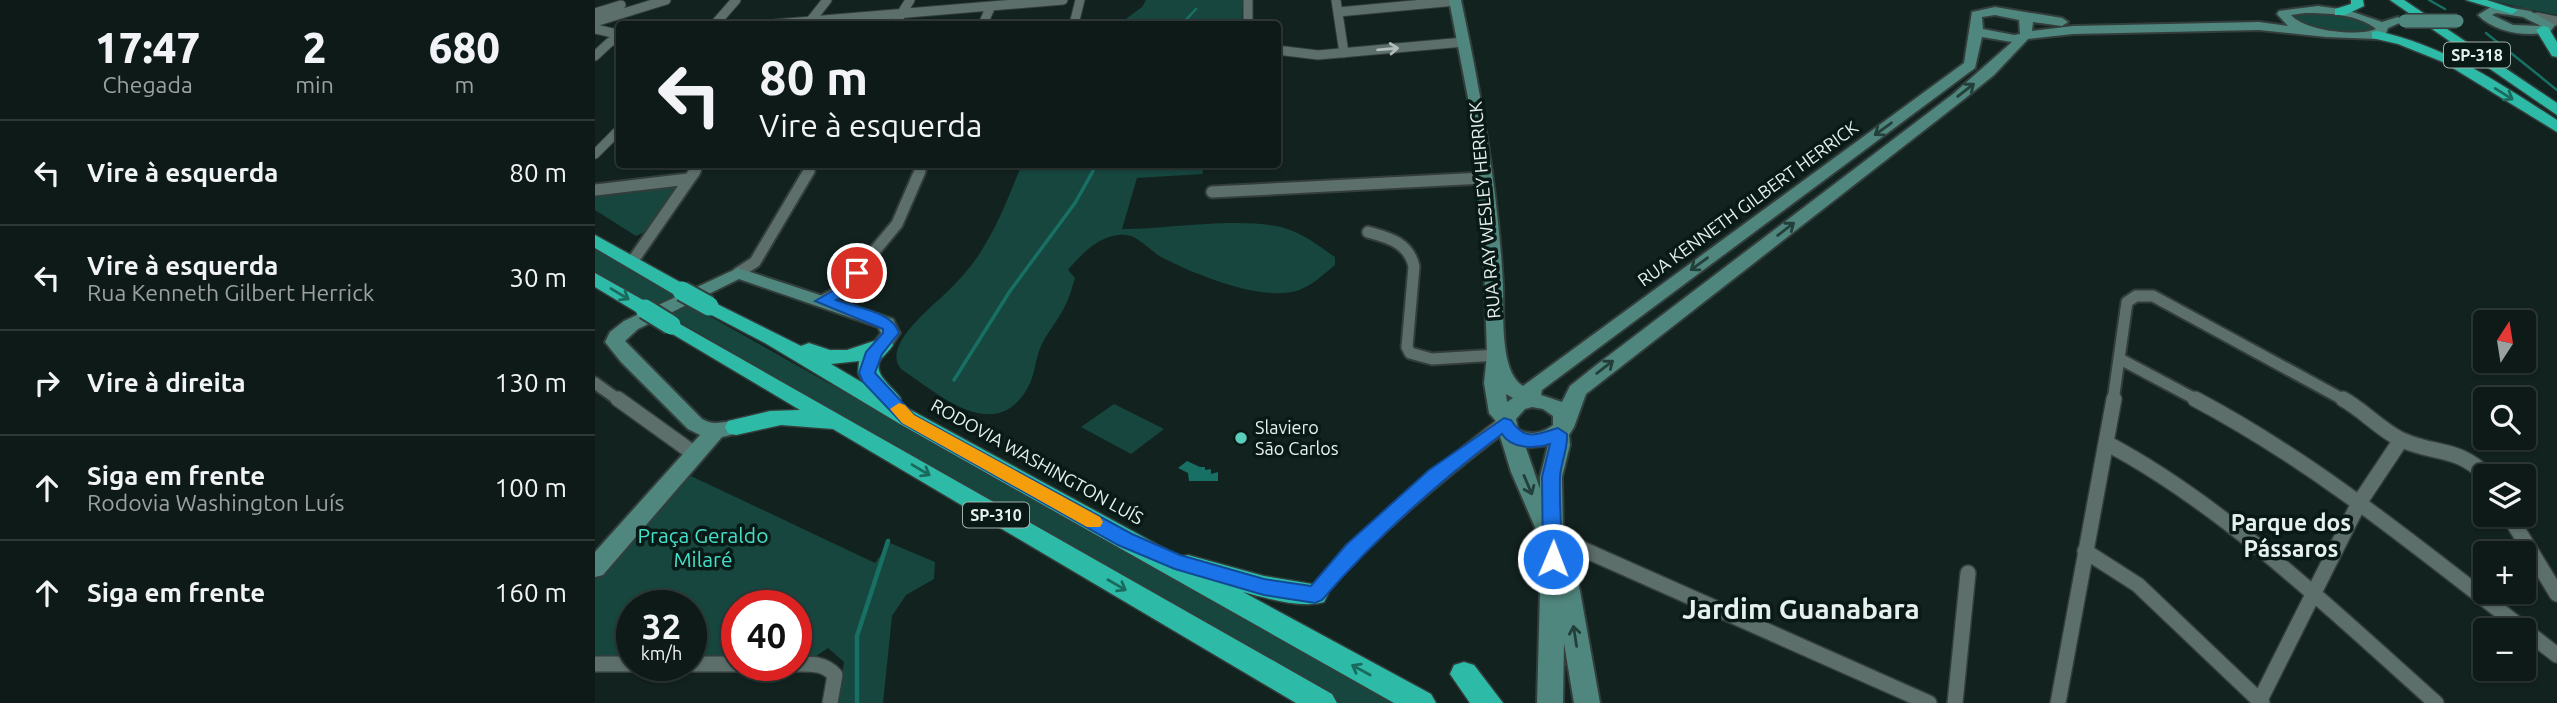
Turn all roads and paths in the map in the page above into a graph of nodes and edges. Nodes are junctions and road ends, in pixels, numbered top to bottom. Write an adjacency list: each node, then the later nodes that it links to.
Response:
1 (666, 0): 16 (street)
2 (736, 0): 30 (street)
3 (827, 0): 31 (street)
4 (910, 0): 24 (street)
5 (1063, 0): 17 (street)
6 (1080, 0): 35 (street)
7 (1248, 0): 36 (street)
8 (1336, 0): 21 (street)
9 (1978, 0): 39 (street, RUA KENNETH GILBERT HERRICK)
10 (1988, 0): 20 (street)
11 (2357, 0): 22 (highway)
12 (2396, 0): 54 (highway, SP-318)
13 (2406, 0): 53 (highway, SP-318)
14 (2472, 0): 19 (highway)
15 (1456, 1): 21 (street); 48 (street, RUA RAY WESLEY HERRICK)
16 (631, 3): 23 (street); 29 (street); 37 (street)
17 (991, 6): 24 (street); 34 (street)
18 (2286, 7): 22 (street); 27 (street); 45 (street)
19 (2512, 10): 25 (street); 40 (street)
20 (2006, 11): 27 (street); 39 (street)
21 (1338, 12): 50 (street)
22 (2340, 12): 26 (street)
23 (595, 13)
24 (901, 13): 32 (street); 33 (street)
25 (2484, 15): 38 (street); 41 (street)
26 (2364, 16): 28 (street); 43 (street)
27 (2023, 17): 47 (street)
28 (2401, 20): 38 (street, bridge); 43 (street)
29 (623, 21)
30 (718, 21)
31 (811, 21)
32 (827, 21)
33 (897, 21)
34 (984, 21)
35 (1075, 21)
36 (1248, 21)
37 (595, 22)
38 (2471, 22): 41 (street)
39 (1976, 23): 47 (street); 78 (street, RUA KENNETH GILBERT HERRICK, one-way to 78)
40 (2548, 24): 41 (street); 51 (highway)
41 (2504, 26)
42 (595, 29): 44 (street)
43 (2379, 30): 45 (street); 55 (highway, one-way to 55)
44 (616, 33)
45 (2320, 33): 47 (street)
46 (616, 34): 52 (street)
47 (2025, 37): 81 (street, one-way to 47)
48 (1464, 42): 50 (street, one-way to 48); 62 (street, RUA RAY WESLEY HERRICK)
49 (1281, 51): 50 (street)
50 (1344, 52)
51 (2557, 53)
52 (595, 55)
53 (2557, 101)
54 (2557, 110)
55 (2557, 127)
56 (616, 132): 57 (street)
57 (599, 146): 58 (street)
58 (595, 154)
59 (697, 168): 63 (street)
60 (811, 168): 69 (street)
61 (921, 168): 71 (street)
62 (1484, 178): 65 (street); 74 (street, RUA RAY WESLEY HERRICK)
63 (688, 179): 64 (street); 68 (street)
64 (595, 190)
65 (1212, 192)
66 (1368, 232): 74 (street)
67 (595, 240): 68 (highway, RODOVIA WASHINGTON LUÍS / SP-310)
68 (632, 262): 72 (highway, RODOVIA WASHINGTON LUÍS / SP-310, bridge)
69 (738, 273): 71 (street); 82 (street)
70 (595, 279): 76 (highway, SP-310, one-way to 76, bridge)
71 (823, 301): 73 (street)
72 (772, 338): 73 (highway); 79 (highway, RODOVIA WASHINGTON LUÍS / SP-310)
73 (883, 344): 79 (highway)
74 (1497, 359): 78 (street); 80 (street, RUA RAY WESLEY HERRICK)
75 (2120, 359): 83 (street); 84 (street); 88 (street)
76 (731, 361): 82 (highway); 85 (highway, SP-310)
77 (595, 383): 86 (street)
78 (1531, 400): 80 (street); 81 (street)
79 (908, 419): 91 (highway, RODOVIA WASHINGTON LUÍS / SP-310)
80 (1507, 425): 81 (street); 90 (street, RUA RAY WESLEY HERRICK, one-way to 90); 95 (street)
81 (1562, 427): 90 (street)
82 (726, 430): 85 (highway); 86 (street)
83 (2401, 440): 87 (street); 88 (street)
84 (2108, 444): 92 (street); 96 (street)
85 (880, 446): 105 (highway, SP-310, one-way to 105)
86 (696, 455): 93 (street)
87 (2475, 464)
88 (2359, 503): 96 (street); 98 (street)
89 (2516, 527): 97 (street)
90 (1552, 533): 108 (street); 109 (street, RUA RAY WESLEY HERRICK, one-way to 90); 110 (street)
91 (1125, 539): 95 (highway); 106 (highway, RODOVIA WASHINGTON LUÍS / SP-310, one-way to 91)
92 (2085, 551): 103 (street); 112 (street)
93 (595, 568)
94 (1968, 573): 111 (street)
95 (1315, 594)
96 (2313, 594): 103 (street); 113 (street)
97 (2557, 594)
98 (2557, 655)
99 (595, 664): 100 (street)
100 (616, 664)
101 (812, 665): 104 (street)
102 (1464, 674): 107 (highway)
103 (2261, 701)
104 (830, 703)
105 (1322, 703)
106 (1421, 703)
107 (1488, 703)
108 (1550, 703)
109 (1587, 703)
110 (1929, 703)
111 (1955, 703)
112 (2057, 703)
113 (2436, 703)

